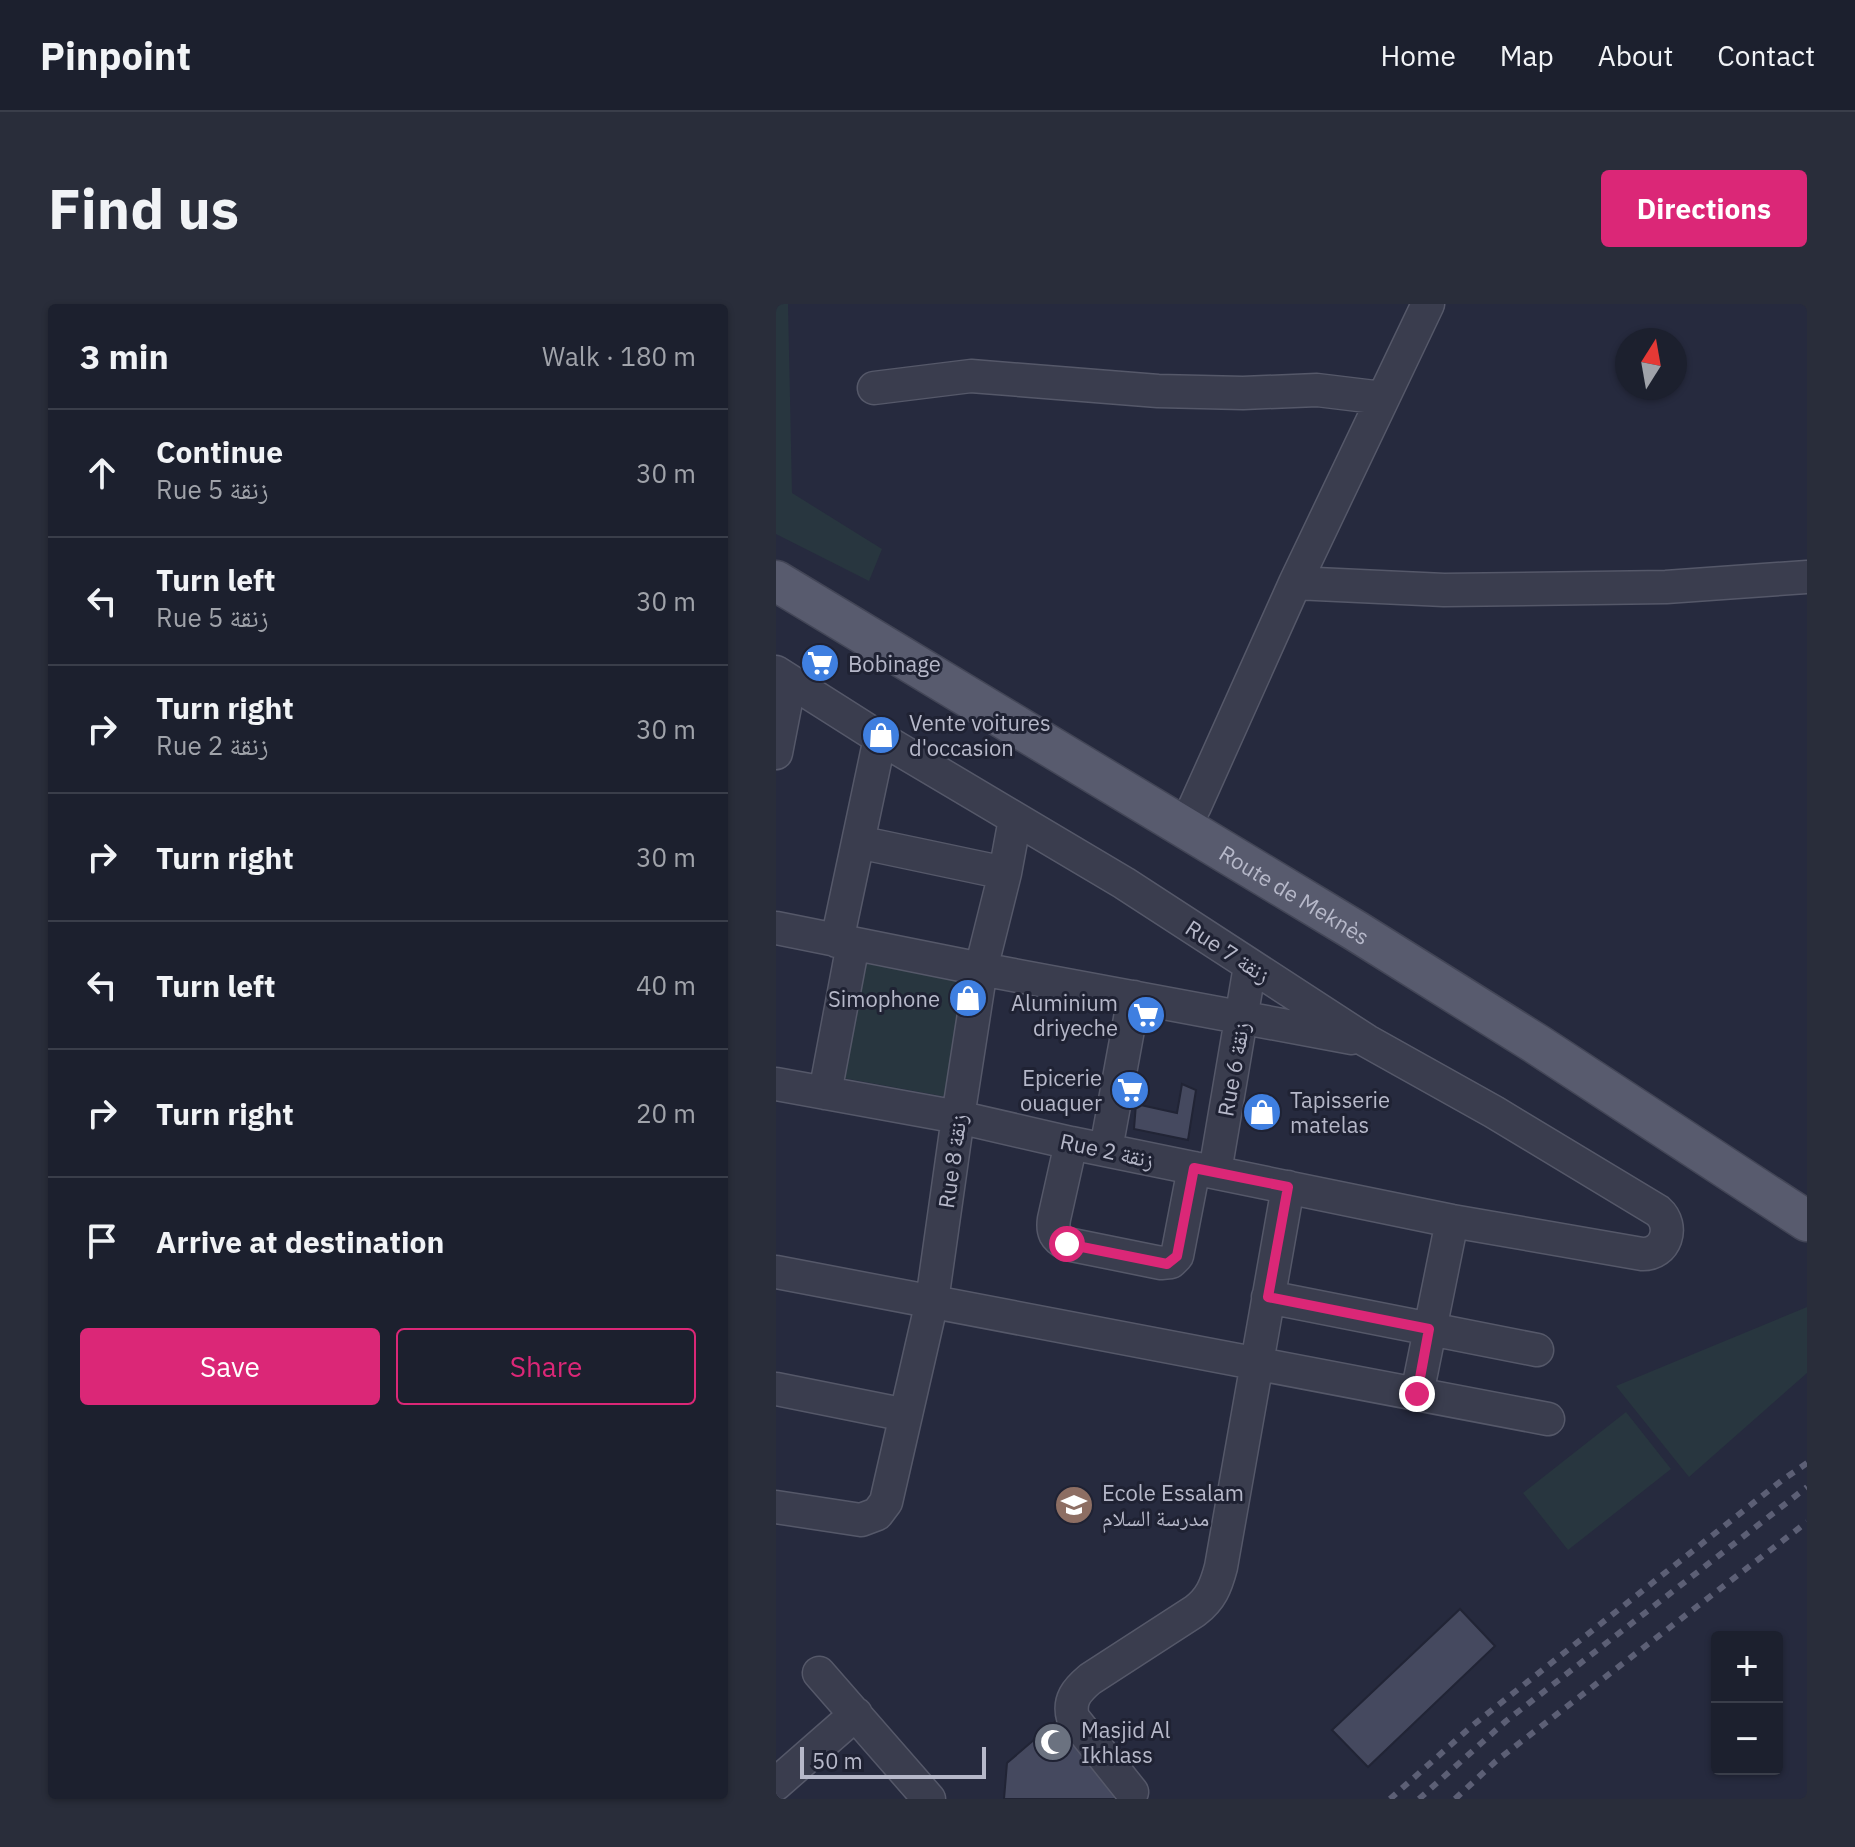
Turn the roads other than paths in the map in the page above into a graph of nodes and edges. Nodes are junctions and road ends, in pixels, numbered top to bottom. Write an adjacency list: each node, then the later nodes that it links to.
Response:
1 (1428, 304): 3 (street)
2 (874, 388): 3 (street)
3 (1383, 398): 7 (street)
4 (776, 552): 11 (main road, Route de Meknès)
5 (1807, 577): 7 (street)
6 (776, 581): 11 (main road, Route de Meknès)
7 (1295, 583): 11 (street)
8 (783, 677): 9 (street, Rue 7 زنقة); 10 (street)
9 (880, 738): 12 (street, Rue 7 زنقة); 13 (street)
10 (776, 753)
11 (1189, 816): 29 (main road, Route de Meknès); 31 (main road, Route de Meknès)
12 (1015, 819): 14 (street, Rue 8 زنقة); 17 (street, Rue 7 زنقة)
13 (858, 842): 14 (street); 16 (street)
14 (1005, 873): 18 (street, Rue 8 زنقة)
15 (776, 928): 16 (street)
16 (845, 942): 18 (street); 23 (street)
17 (1250, 966): 20 (street, Rue 6 زنقة); 21 (street, Rue 7 زنقة)
18 (981, 969): 19 (street); 24 (street, Rue 8 زنقة)
19 (1134, 997): 20 (street); 26 (street)
20 (1241, 1017): 21 (street); 27 (street, Rue 6 زنقة)
21 (1367, 1041): 32 (street, Rue 7 زنقة)
22 (776, 1084): 23 (street, Rue 2 زنقة)
23 (825, 1093): 24 (street, Rue 2 زنقة)
24 (958, 1117): 25 (street, Rue 2 زنقة); 35 (street, Rue 8 زنقة)
25 (1071, 1143): 26 (street, Rue 2 زنقة); 27 (street, Rue 6 زنقة)
26 (1106, 1149): 27 (street, Rue 2 زنقة)
27 (1205, 1170): 28 (street, Rue 2 زنقة)
28 (1288, 1187): 30 (street, Rue 2 زنقة); 34 (street)
29 (1807, 1190)
30 (1452, 1221): 32 (street, Rue 2 زنقة); 36 (street)
31 (1807, 1221)
32 (1665, 1236)
33 (776, 1272): 35 (street)
34 (1268, 1297): 36 (street); 38 (street)
35 (932, 1301): 38 (street); 41 (street, Rue 8 زنقة)
36 (1429, 1329): 37 (street); 40 (street)
37 (1537, 1350)
38 (1256, 1363): 40 (street); 47 (street)
39 (776, 1389): 41 (street)
40 (1417, 1394): 42 (street)
41 (906, 1415): 43 (street, Rue 8 زنقة)
42 (1548, 1419)
43 (776, 1507)
44 (819, 1673): 45 (street)
45 (856, 1714): 46 (street); 48 (street)
46 (776, 1784)
47 (1132, 1792)
48 (929, 1799)

